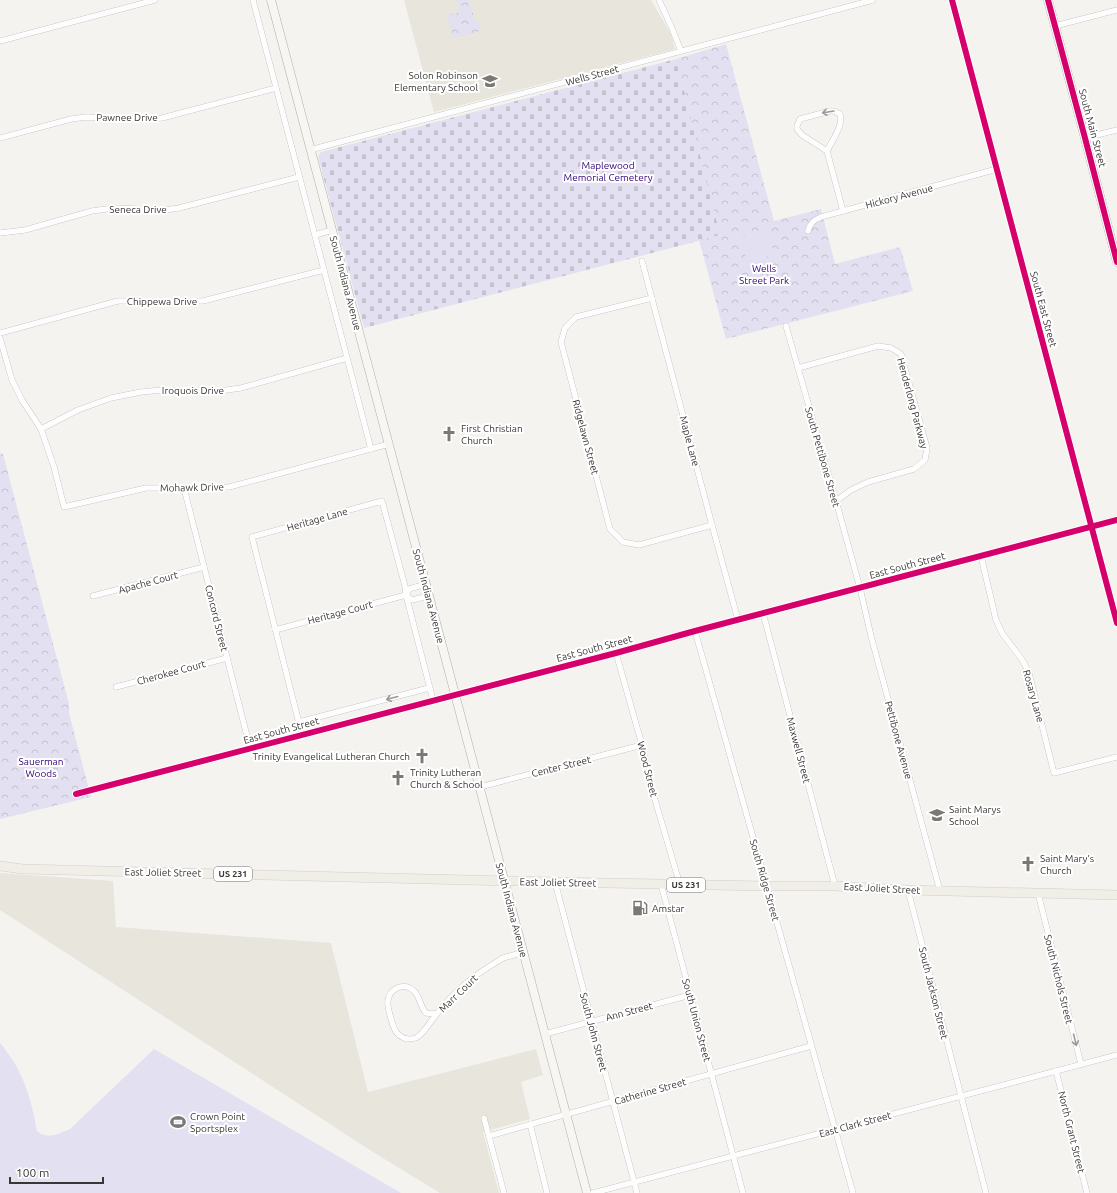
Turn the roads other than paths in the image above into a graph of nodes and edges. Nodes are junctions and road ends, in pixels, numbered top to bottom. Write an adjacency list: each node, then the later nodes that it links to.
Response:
1 (155, 0): 10 (street)
2 (253, 0): 12 (street)
3 (271, 0): 16 (main road, South Indiana Avenue)
4 (659, 0): 11 (street)
5 (873, 0): 11 (street, Wells Street)
6 (952, 0): 18 (street, South East Street)
7 (1048, 0): 9 (main road, South Main Street)
8 (1117, 10): 9 (street)
9 (1055, 26): 15 (main road, South Main Street)
10 (0, 41)
11 (681, 51): 16 (street, Wells Street)
12 (276, 88): 14 (street, Pawnee Drive); 19 (street)
13 (1117, 130): 15 (street)
14 (0, 138)
15 (1085, 138): 26 (main road, South Main Street)
16 (310, 150): 21 (main road, South Indiana Avenue)
17 (827, 150): 17 (street, one-way to 17); 20 (street)
18 (996, 169): 20 (street, Hickory Avenue); 41 (street, South East Street)
19 (299, 177): 23 (street, Seneca Drive); 24 (street)
20 (843, 211): 22 (street, Hickory Avenue)
21 (332, 230): 24 (street); 35 (main road, South Indiana Avenue)
22 (808, 231)
23 (0, 233)
24 (315, 235): 27 (street)
25 (642, 261): 28 (street, Maple Lane)
26 (1117, 262)
27 (324, 270): 30 (street, Chippewa Drive); 32 (street)
28 (652, 298): 40 (street, Maple Lane); 40 (street, Ridgelawn Street)
29 (786, 326): 33 (street, South Pettibone Street)
30 (0, 333)
31 (0, 338): 34 (street)
32 (347, 358): 34 (street, Iroquois Drive); 36 (street)
33 (798, 368): 38 (street, South Pettibone Street); 38 (street, Henderlong Parkway)
34 (41, 429): 37 (street, Mohawk Drive)
35 (388, 444): 36 (street, Mohawk Drive); 44 (main road, South Indiana Avenue)
36 (371, 449): 37 (street, Mohawk Drive)
37 (184, 488): 43 (street, Concord Street)
38 (836, 501): 45 (street, South Pettibone Street)
39 (1117, 520): 41 (street, East South Street)
40 (712, 525): 50 (street, Maple Lane)
41 (1092, 526): 42 (street, East South Street); 51 (street, South East Street)
42 (981, 556): 45 (street, East South Street); 64 (street, Rosary Lane)
43 (204, 567): 47 (street, Apache Court); 55 (street, Concord Street)
44 (426, 584): 46 (street, Heritage Court); 48 (main road, South Indiana Avenue)
45 (860, 588): 49 (street, East South Street); 75 (street, Pettibone Avenue)
46 (406, 595): 48 (street, Heritage Court); 52 (street, Heritage Court); 52 (street, Heritage Lane); 57 (street)
47 (93, 596)
48 (429, 596): 58 (main road, South Indiana Avenue)
49 (763, 613): 50 (street, East South Street); 73 (street, Maxwell Street)
50 (738, 620): 53 (street, East South Street)
51 (1117, 623)
52 (275, 630): 60 (street)
53 (696, 631): 54 (street, East South Street); 72 (street, South Ridge Street)
54 (616, 653): 58 (street, East South Street); 62 (street, Wood Street)
55 (227, 658): 56 (street, Cherokee Court); 63 (street, Concord Street)
56 (116, 687)
57 (429, 688): 59 (street); 60 (street, one-way to 60)
58 (455, 694): 59 (street, East South Street); 65 (main road, South Indiana Avenue)
59 (433, 700): 61 (street, East South Street)
60 (299, 722): 61 (street)
61 (302, 735): 63 (street, East South Street)
62 (642, 745): 65 (street, Center Street); 71 (street, Wood Street)
63 (250, 748): 66 (street, East South Street)
64 (1117, 757)
65 (480, 787): 68 (main road, South Indiana Avenue)
66 (76, 794)
67 (0, 866): 68 (main road, East Joliet Street / US 231)
68 (504, 880): 69 (main road, East Joliet Street / US 231); 78 (main road, South Indiana Avenue)
69 (555, 882): 70 (main road, East Joliet Street / US 231); 81 (street, South John Street)
70 (661, 884): 71 (main road, East Joliet Street / US 231); 79 (street, South Union Street)
71 (680, 885): 72 (main road, East Joliet Street / US 231)
72 (766, 886): 73 (main road, East Joliet Street / US 231); 83 (street, South Ridge Street)
73 (834, 886): 74 (main road, East Joliet Street / US 231)
74 (908, 890): 75 (main road, East Joliet Street / US 231); 88 (street, South Jackson Street)
75 (940, 891): 76 (main road, East Joliet Street / US 231)
76 (1038, 893): 77 (main road, East Joliet Street / US 231); 85 (street, South Nichols Street, one-way to 85)
77 (1117, 895)
78 (524, 952): 80 (street, Marr Court); 82 (main road, South Indiana Avenue)
79 (690, 995): 81 (street, Ann Street); 87 (street, South Union Street)
80 (436, 1014): 80 (street, Marr Court)
81 (591, 1022): 82 (street, Ann Street); 89 (street, South John Street)
82 (545, 1034): 90 (main road, South Indiana Avenue)
83 (811, 1046): 87 (street, Catherine Street); 93 (street, South Ridge Street)
84 (1117, 1055): 85 (street, East Clark Street)
85 (1081, 1064): 86 (street, East Clark Street)
86 (1056, 1071): 88 (street, East Clark Street); 105 (street, North Grant Street)
87 (712, 1074): 89 (street, Catherine Street); 95 (street, South Union Street)
88 (961, 1096): 93 (street, East Clark Street); 104 (street, South Jackson Street)
89 (612, 1102): 90 (street, Catherine Street); 96 (street, South John Street)
90 (566, 1114): 92 (street, Catherine Street); 99 (main road, South Indiana Avenue)
91 (484, 1118): 94 (street)
92 (530, 1124): 94 (street, Catherine Street); 98 (street)
93 (835, 1129): 95 (street, East Clark Street); 103 (street, South Ridge Street)
94 (489, 1136): 97 (street)
95 (733, 1156): 96 (street, East Clark Street); 102 (street, South Union Street)
96 (634, 1182): 100 (street, East Clark Street); 101 (street, South John Street)
97 (504, 1193)
98 (547, 1193)
99 (587, 1193)
100 (593, 1193)
101 (637, 1193)
102 (743, 1193)
103 (853, 1193)
104 (986, 1193)
105 (1087, 1193)

